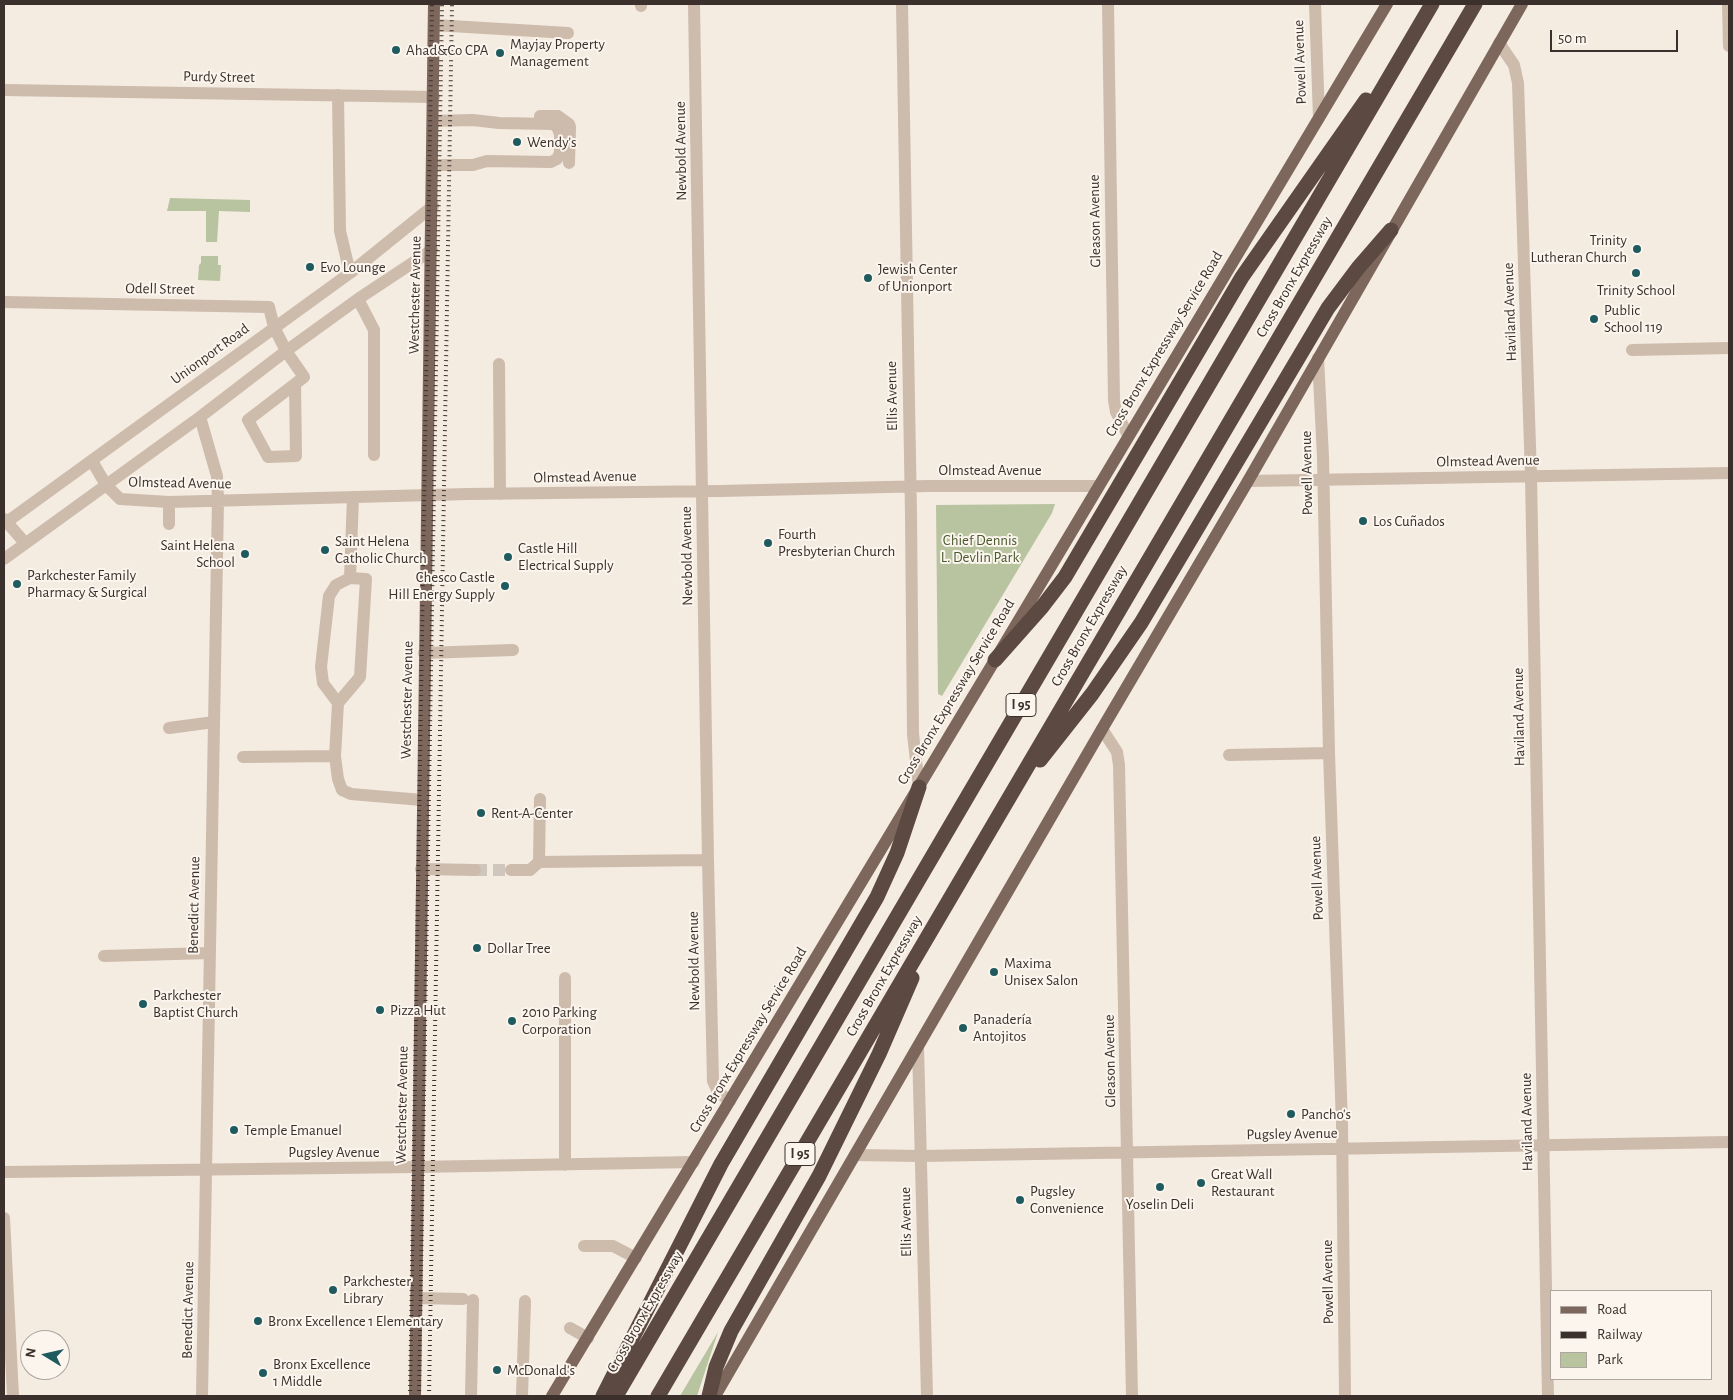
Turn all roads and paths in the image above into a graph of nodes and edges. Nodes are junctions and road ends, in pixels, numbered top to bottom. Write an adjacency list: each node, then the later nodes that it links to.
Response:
1 (434, 4): 11 (main road, Westchester Avenue)
2 (694, 4): 49 (street, Newbold Avenue)
3 (902, 4): 48 (street, Ellis Avenue)
4 (1108, 4): 39 (street, Gleason Avenue)
5 (1315, 4): 18 (street, Powell Avenue)
6 (1387, 4): 18 (main road, Cross Bronx Expressway Service Road)
7 (1475, 4): 74 (highway, Cross Bronx Expressway / I 95)
8 (1522, 4): 13 (main road)
9 (1728, 4): 14 (street)
10 (1429, 9): 62 (highway); 111 (highway, Cross Bronx Expressway / I 95)
11 (434, 25): 12 (street); 17 (main road, Westchester Avenue)
12 (568, 32)
13 (1499, 43): 26 (main road); 43 (street, Haviland Avenue)
14 (1729, 46)
15 (4, 90): 16 (street, Purdy Street)
16 (338, 96): 17 (street, Purdy Street); 28 (street)
17 (434, 97): 20 (main road, Westchester Avenue)
18 (1319, 118): 39 (main road, Cross Bronx Expressway Service Road)
19 (473, 120): 20 (street); 21 (street); 23 (street)
20 (433, 121): 22 (main road, Westchester Avenue)
21 (569, 162)
22 (433, 165): 23 (street); 25 (main road, Westchester Avenue)
23 (472, 165): 24 (street)
24 (486, 169)
25 (432, 206): 27 (main road, Westchester Avenue); 28 (street, Unionport Road)
26 (1391, 230): 35 (main road); 74 (highway)
27 (432, 250): 29 (street); 51 (main road, Westchester Avenue)
28 (350, 273): 31 (street, Unionport Road)
29 (358, 299): 34 (street); 40 (street)
30 (4, 302): 31 (street, Odell Street)
31 (274, 327): 34 (street, Odell Street); 41 (street, Unionport Road)
32 (1729, 348): 33 (street)
33 (1632, 350)
34 (286, 351): 37 (street, Odell Street); 38 (street)
35 (1318, 358): 44 (street, Powell Avenue); 45 (main road)
36 (499, 364): 50 (street)
37 (295, 384): 37 (street)
38 (200, 417): 46 (street); 53 (street, Benedict Avenue)
39 (1128, 435): 47 (main road, Cross Bronx Expressway Service Road)
40 (374, 455)
41 (92, 460): 46 (street, Olmstead Avenue); 55 (street, Unionport Road)
42 (1729, 472): 43 (street, Olmstead Avenue)
43 (1531, 476): 44 (street, Olmstead Avenue); 87 (street, Haviland Avenue)
44 (1324, 480): 45 (street, Olmstead Avenue); 67 (street, Powell Avenue)
45 (1248, 481): 66 (main road)
46 (106, 485): 54 (street, Olmstead Avenue); 57 (street)
47 (1098, 486): 48 (street, Olmstead Avenue); 62 (main road, Cross Bronx Expressway Service Road)
48 (910, 487): 49 (street, Olmstead Avenue); 71 (street, Ellis Avenue)
49 (702, 491): 50 (street, Olmstead Avenue); 75 (street, Newbold Avenue)
50 (500, 494): 51 (street, Olmstead Avenue)
51 (428, 496): 52 (street, Olmstead Avenue); 61 (main road, Westchester Avenue)
52 (354, 497): 53 (street, Olmstead Avenue); 59 (street)
53 (218, 500): 54 (street, Olmstead Avenue); 64 (street, Benedict Avenue)
54 (169, 502): 56 (street)
55 (5, 521): 57 (street)
56 (169, 524)
57 (24, 543): 58 (street)
58 (4, 559)
59 (350, 578): 63 (street); 63 (street)
60 (513, 650): 61 (street)
61 (424, 653): 73 (main road, Westchester Avenue)
62 (995, 660): 71 (main road, Cross Bronx Expressway Service Road)
63 (338, 703): 68 (street)
64 (214, 722): 65 (street); 81 (street, Benedict Avenue)
65 (169, 728)
66 (1102, 729): 84 (main road); 89 (street, Gleason Avenue)
67 (1329, 754): 69 (street); 88 (street, Powell Avenue)
68 (335, 756): 70 (street); 73 (street)
69 (1229, 756)
70 (243, 757)
71 (919, 786): 85 (main road, Cross Bronx Expressway Service Road); 110 (highway)
72 (540, 799): 76 (street)
73 (422, 800): 77 (main road, Westchester Avenue)
74 (1005, 804): 80 (highway, Cross Bronx Expressway / I 95)
75 (708, 860): 76 (street); 85 (street, Newbold Avenue)
76 (539, 862): 79 (street)
77 (421, 869): 78 (street); 94 (main road, Westchester Avenue)
78 (475, 870)
79 (511, 870)
80 (942, 911): 112 (highway, Cross Bronx Expressway / I 95); 113 (highway)
81 (210, 953): 82 (street); 95 (street, Benedict Avenue)
82 (104, 956)
83 (565, 978): 93 (street)
84 (918, 1047): 90 (main road); 91 (street, Ellis Avenue)
85 (730, 1101): 92 (main road, Cross Bronx Expressway Service Road)
86 (1729, 1142): 87 (street, Pugsley Avenue)
87 (1544, 1145): 88 (street, Pugsley Avenue); 118 (street, Haviland Avenue)
88 (1343, 1149): 89 (street, Pugsley Avenue); 117 (street, Powell Avenue)
89 (1128, 1152): 91 (street, Pugsley Avenue); 116 (street, Gleason Avenue)
90 (855, 1155): 91 (street, Pugsley Avenue); 114 (main road)
91 (921, 1156): 115 (street, Ellis Avenue)
92 (694, 1162): 93 (street, Pugsley Avenue); 99 (main road, Cross Bronx Expressway Service Road)
93 (565, 1164): 94 (street, Pugsley Avenue)
94 (417, 1167): 95 (street, Pugsley Avenue); 100 (main road, Westchester Avenue)
95 (206, 1169): 96 (street, Pugsley Avenue); 105 (street, Benedict Avenue)
96 (4, 1172)
97 (4, 1218): 104 (street)
98 (584, 1246): 99 (street)
99 (636, 1258): 103 (main road, Cross Bronx Expressway Service Road)
100 (416, 1298): 106 (main road, Westchester Avenue); 107 (street)
101 (525, 1301): 108 (street)
102 (570, 1328): 103 (street)
103 (588, 1338): 109 (main road, Cross Bronx Expressway Service Road)
104 (13, 1396)
105 (202, 1396)
106 (415, 1396)
107 (471, 1396)
108 (522, 1396)
109 (552, 1396)
110 (603, 1396)
111 (616, 1396)
112 (658, 1396)
113 (709, 1396)
114 (714, 1396)
115 (927, 1396)
116 (1132, 1396)
117 (1345, 1396)
118 (1548, 1396)

